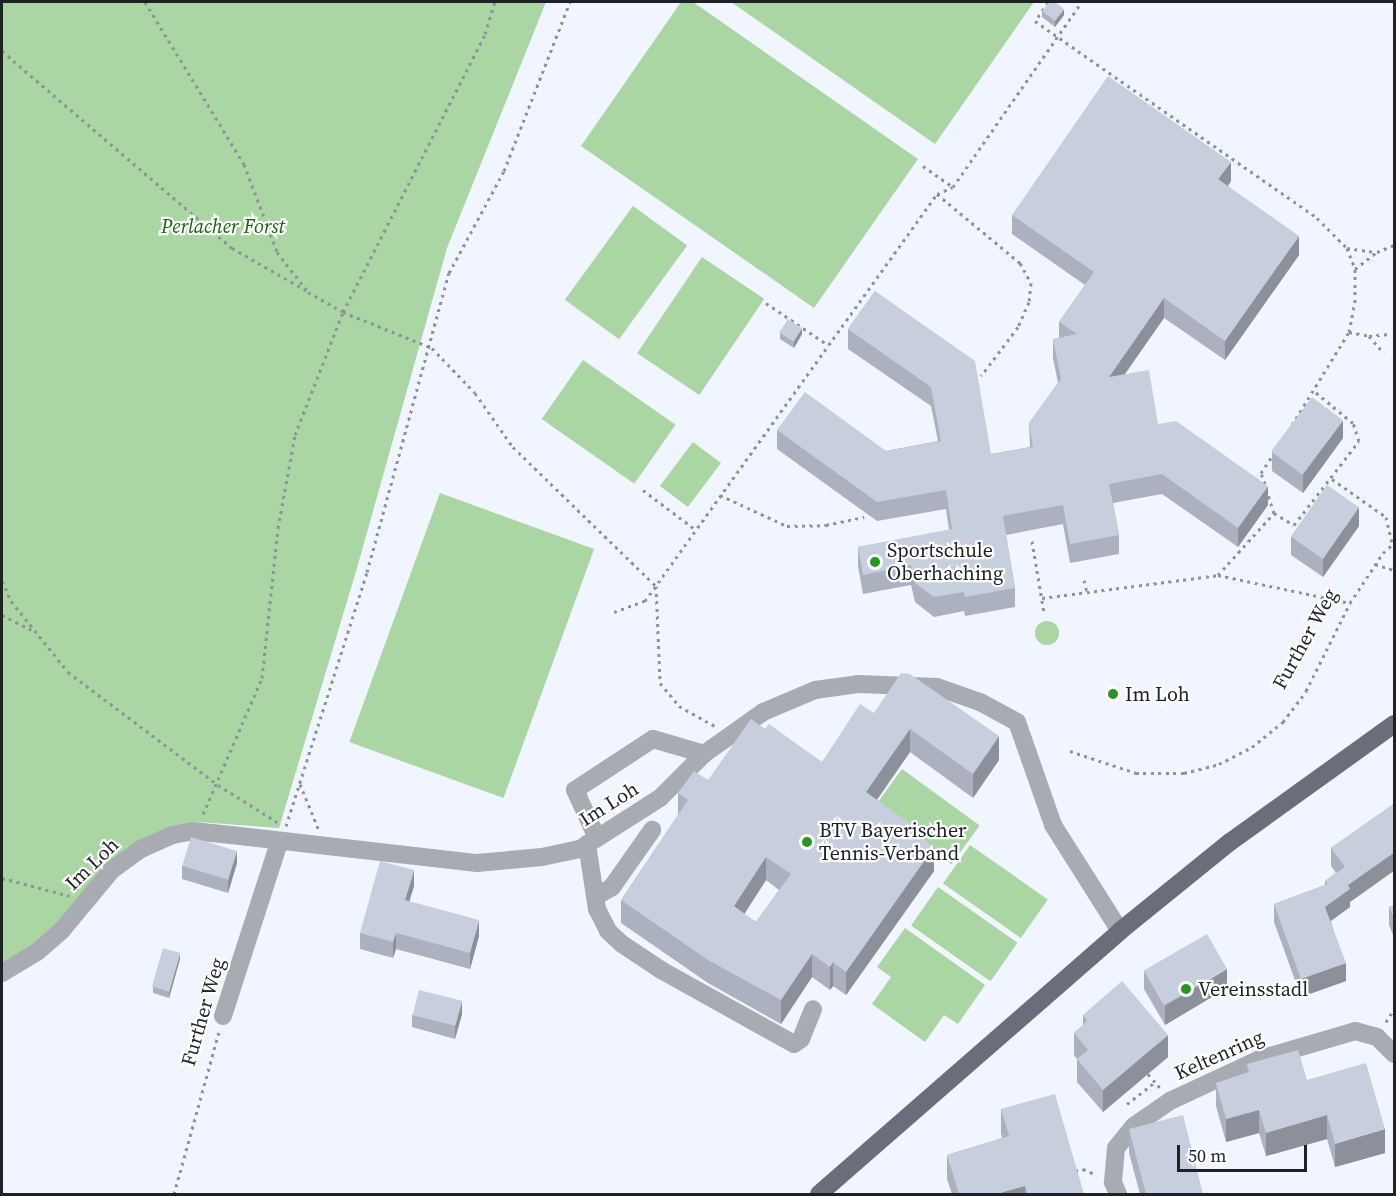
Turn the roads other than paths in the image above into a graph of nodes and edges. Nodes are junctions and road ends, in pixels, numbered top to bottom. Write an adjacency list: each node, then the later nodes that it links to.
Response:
1 (1395, 724): 7 (main road)
2 (704, 754): 5 (street, Im Loh); 5 (street); 7 (street, Im Loh)
3 (652, 830): 6 (street)
4 (282, 835): 5 (street, Im Loh); 8 (street, Im Loh); 10 (street, Further Weg)
5 (592, 841): 6 (street)
6 (595, 897): 9 (street)
7 (1120, 931): 13 (main road)
8 (2, 973)
9 (813, 1009)
10 (224, 1016)
11 (1395, 1054): 12 (street, Keltenring)
12 (1116, 1188)
13 (819, 1194)

